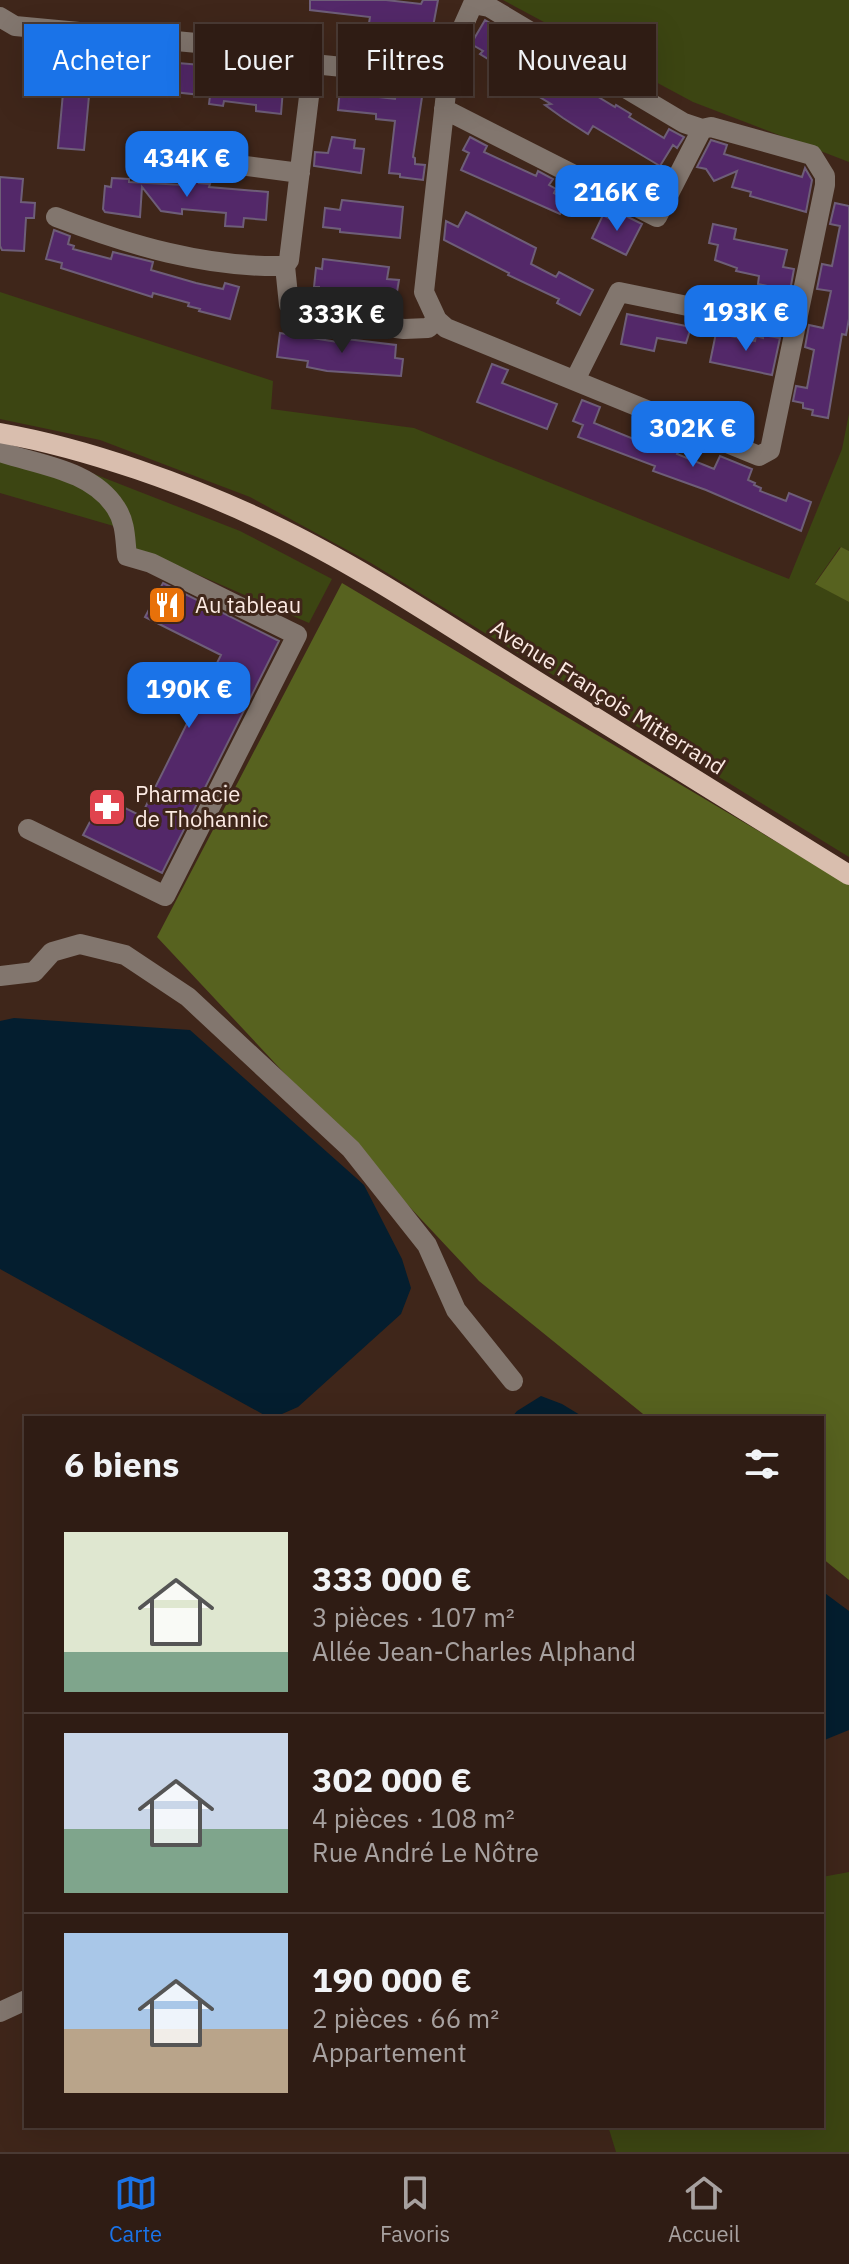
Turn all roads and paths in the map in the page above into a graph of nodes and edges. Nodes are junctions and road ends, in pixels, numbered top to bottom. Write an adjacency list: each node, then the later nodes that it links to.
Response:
1 (469, 2): 3 (street); 8 (street)
2 (0, 17): 4 (street)
3 (461, 24)
4 (195, 43)
5 (309, 96): 10 (street)
6 (446, 96): 7 (street)
7 (444, 109): 8 (street); 13 (street)
8 (702, 129): 14 (street)
9 (140, 152): 10 (street)
10 (300, 173): 12 (street)
11 (56, 217): 12 (street)
12 (285, 266): 13 (street)
13 (437, 320): 15 (street)
14 (795, 328): 15 (street); 15 (street)
15 (575, 380)
16 (0, 433): 19 (main road, Avenue François Mitterrand)
17 (0, 452): 18 (street)
18 (28, 829)
19 (849, 875)
20 (0, 976): 21 (street)
21 (513, 1381)
22 (24, 2001): 23 (street)
23 (0, 2012)

